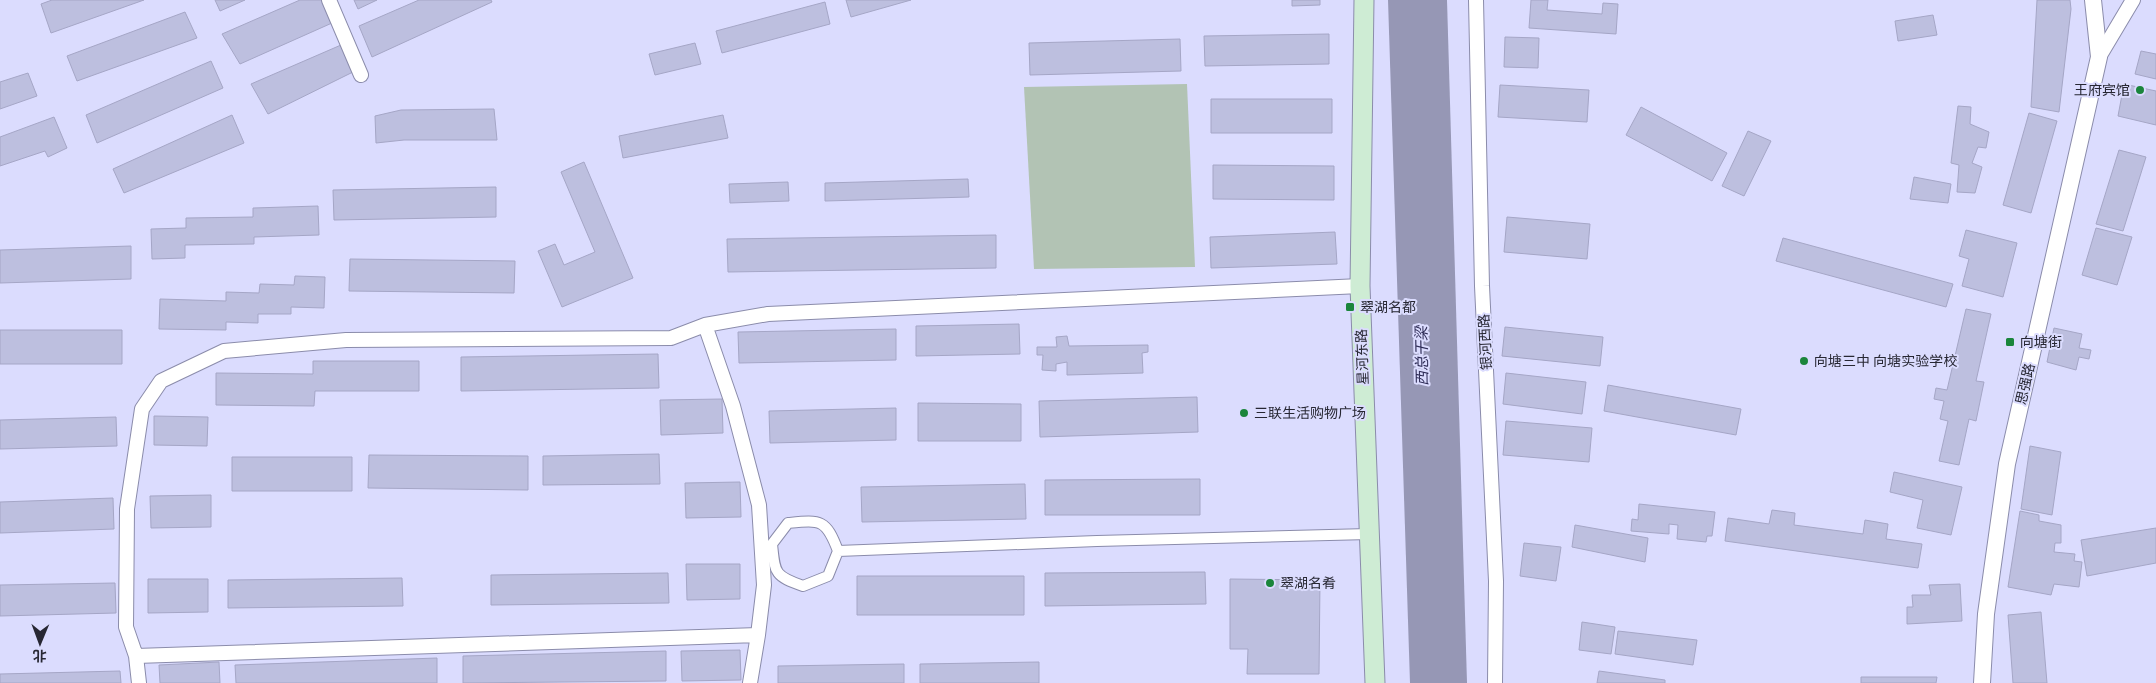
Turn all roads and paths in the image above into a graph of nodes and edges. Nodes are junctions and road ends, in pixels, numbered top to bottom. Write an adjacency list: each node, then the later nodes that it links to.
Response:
1 (328, 0): 7 (street)
2 (1364, 0): 8 (main road, 星河东路)
3 (1476, 0): 17 (street, 银河西路)
4 (2093, 0): 6 (street, 思强路)
5 (2133, 0): 6 (street)
6 (2099, 57): 18 (street, 思强路)
7 (361, 75)
8 (1360, 286): 9 (street); 10 (main road, 星河东路)
9 (705, 325): 12 (street); 13 (street)
10 (1369, 534): 11 (street); 16 (main road, 星河东路)
11 (838, 551): 11 (street)
12 (758, 635): 13 (street); 15 (street)
13 (136, 656): 14 (street)
14 (139, 683)
15 (750, 683)
16 (1375, 683)
17 (1495, 683)
18 (1982, 683)

